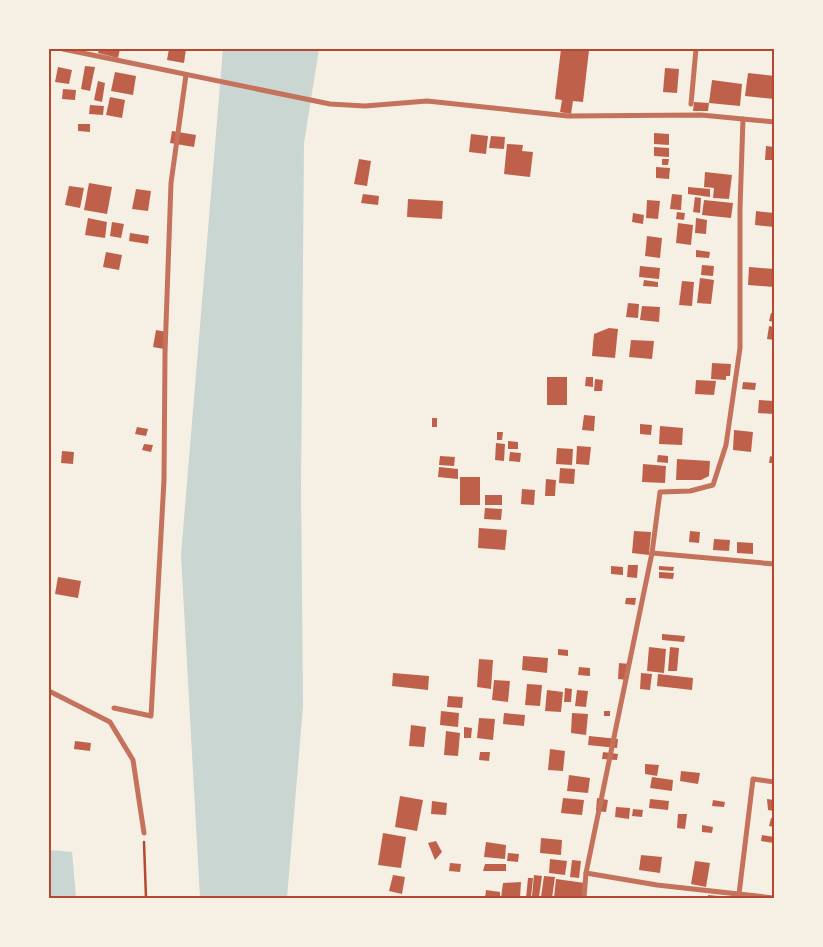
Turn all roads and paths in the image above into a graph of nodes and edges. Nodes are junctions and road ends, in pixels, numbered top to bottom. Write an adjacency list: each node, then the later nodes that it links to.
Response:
1 (63, 49): 3 (street)
2 (696, 49): 4 (street)
3 (186, 75): 5 (street); 10 (street)
4 (691, 104)
5 (743, 119): 6 (street); 7 (street)
6 (774, 122)
7 (652, 553): 8 (street); 13 (street)
8 (774, 564)
9 (49, 691): 12 (street)
10 (114, 708)
11 (774, 782): 14 (street)
12 (144, 833): 15 (path)
13 (586, 874): 14 (street); 16 (street)
14 (739, 894): 17 (street)
15 (146, 898)
16 (584, 898)
17 (774, 898)

